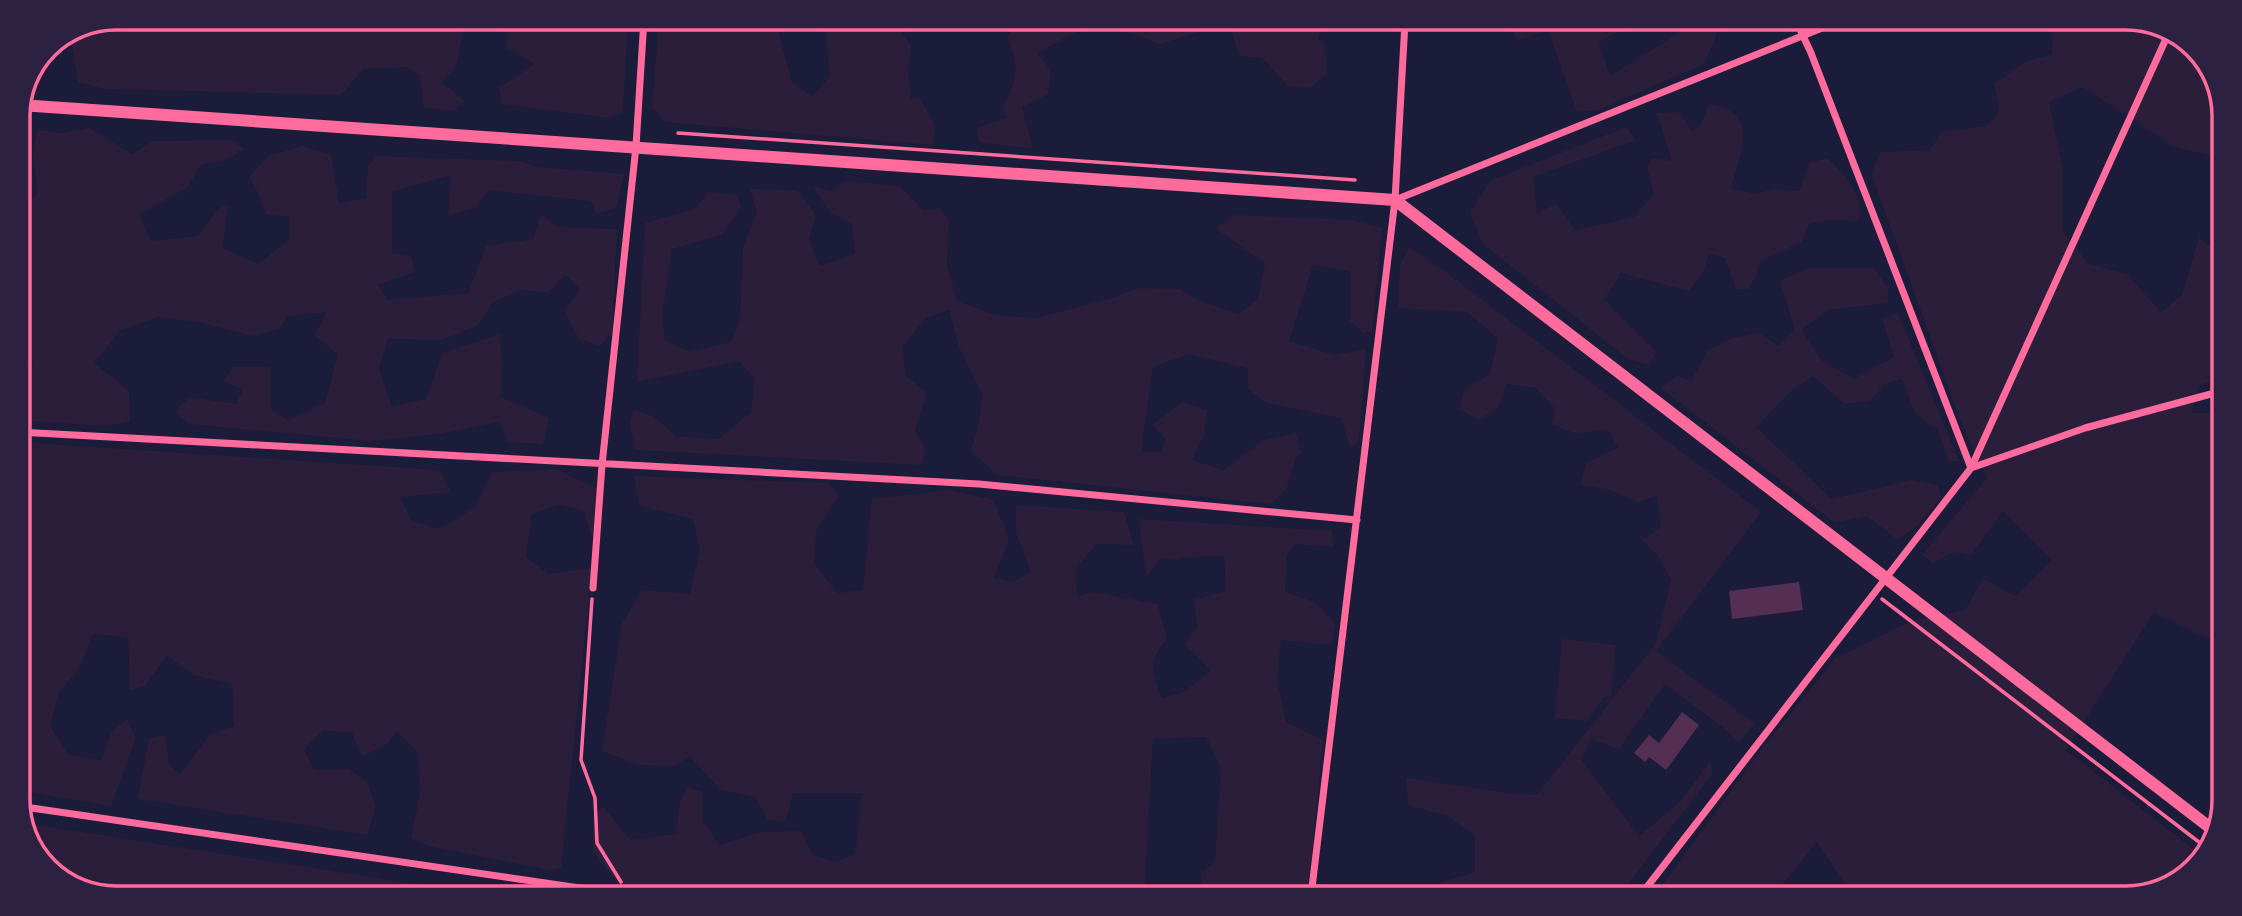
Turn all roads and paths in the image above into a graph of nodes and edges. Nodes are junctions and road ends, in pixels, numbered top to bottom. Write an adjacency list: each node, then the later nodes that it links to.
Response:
1 (643, 30): 8 (street)
2 (1405, 30): 9 (street)
3 (1800, 30): 5 (street)
4 (1817, 30): 5 (street)
5 (1802, 36): 9 (street); 13 (street)
6 (2166, 39): 13 (street)
7 (31, 106): 8 (street)
8 (636, 146): 9 (street); 12 (street)
9 (1395, 200): 14 (street); 15 (street)
10 (2212, 393): 13 (street)
11 (30, 433): 12 (street)
12 (602, 465): 14 (street); 16 (street)
13 (1971, 468): 15 (street)
14 (1357, 520): 23 (street)
15 (1886, 580): 17 (street); 19 (street)
16 (593, 588): 21 (path)
17 (1875, 594): 20 (path); 24 (street)
18 (30, 808): 22 (street)
19 (2208, 826)
20 (2201, 843)
21 (621, 883)
22 (566, 886)
23 (1312, 886)
24 (1648, 886)

